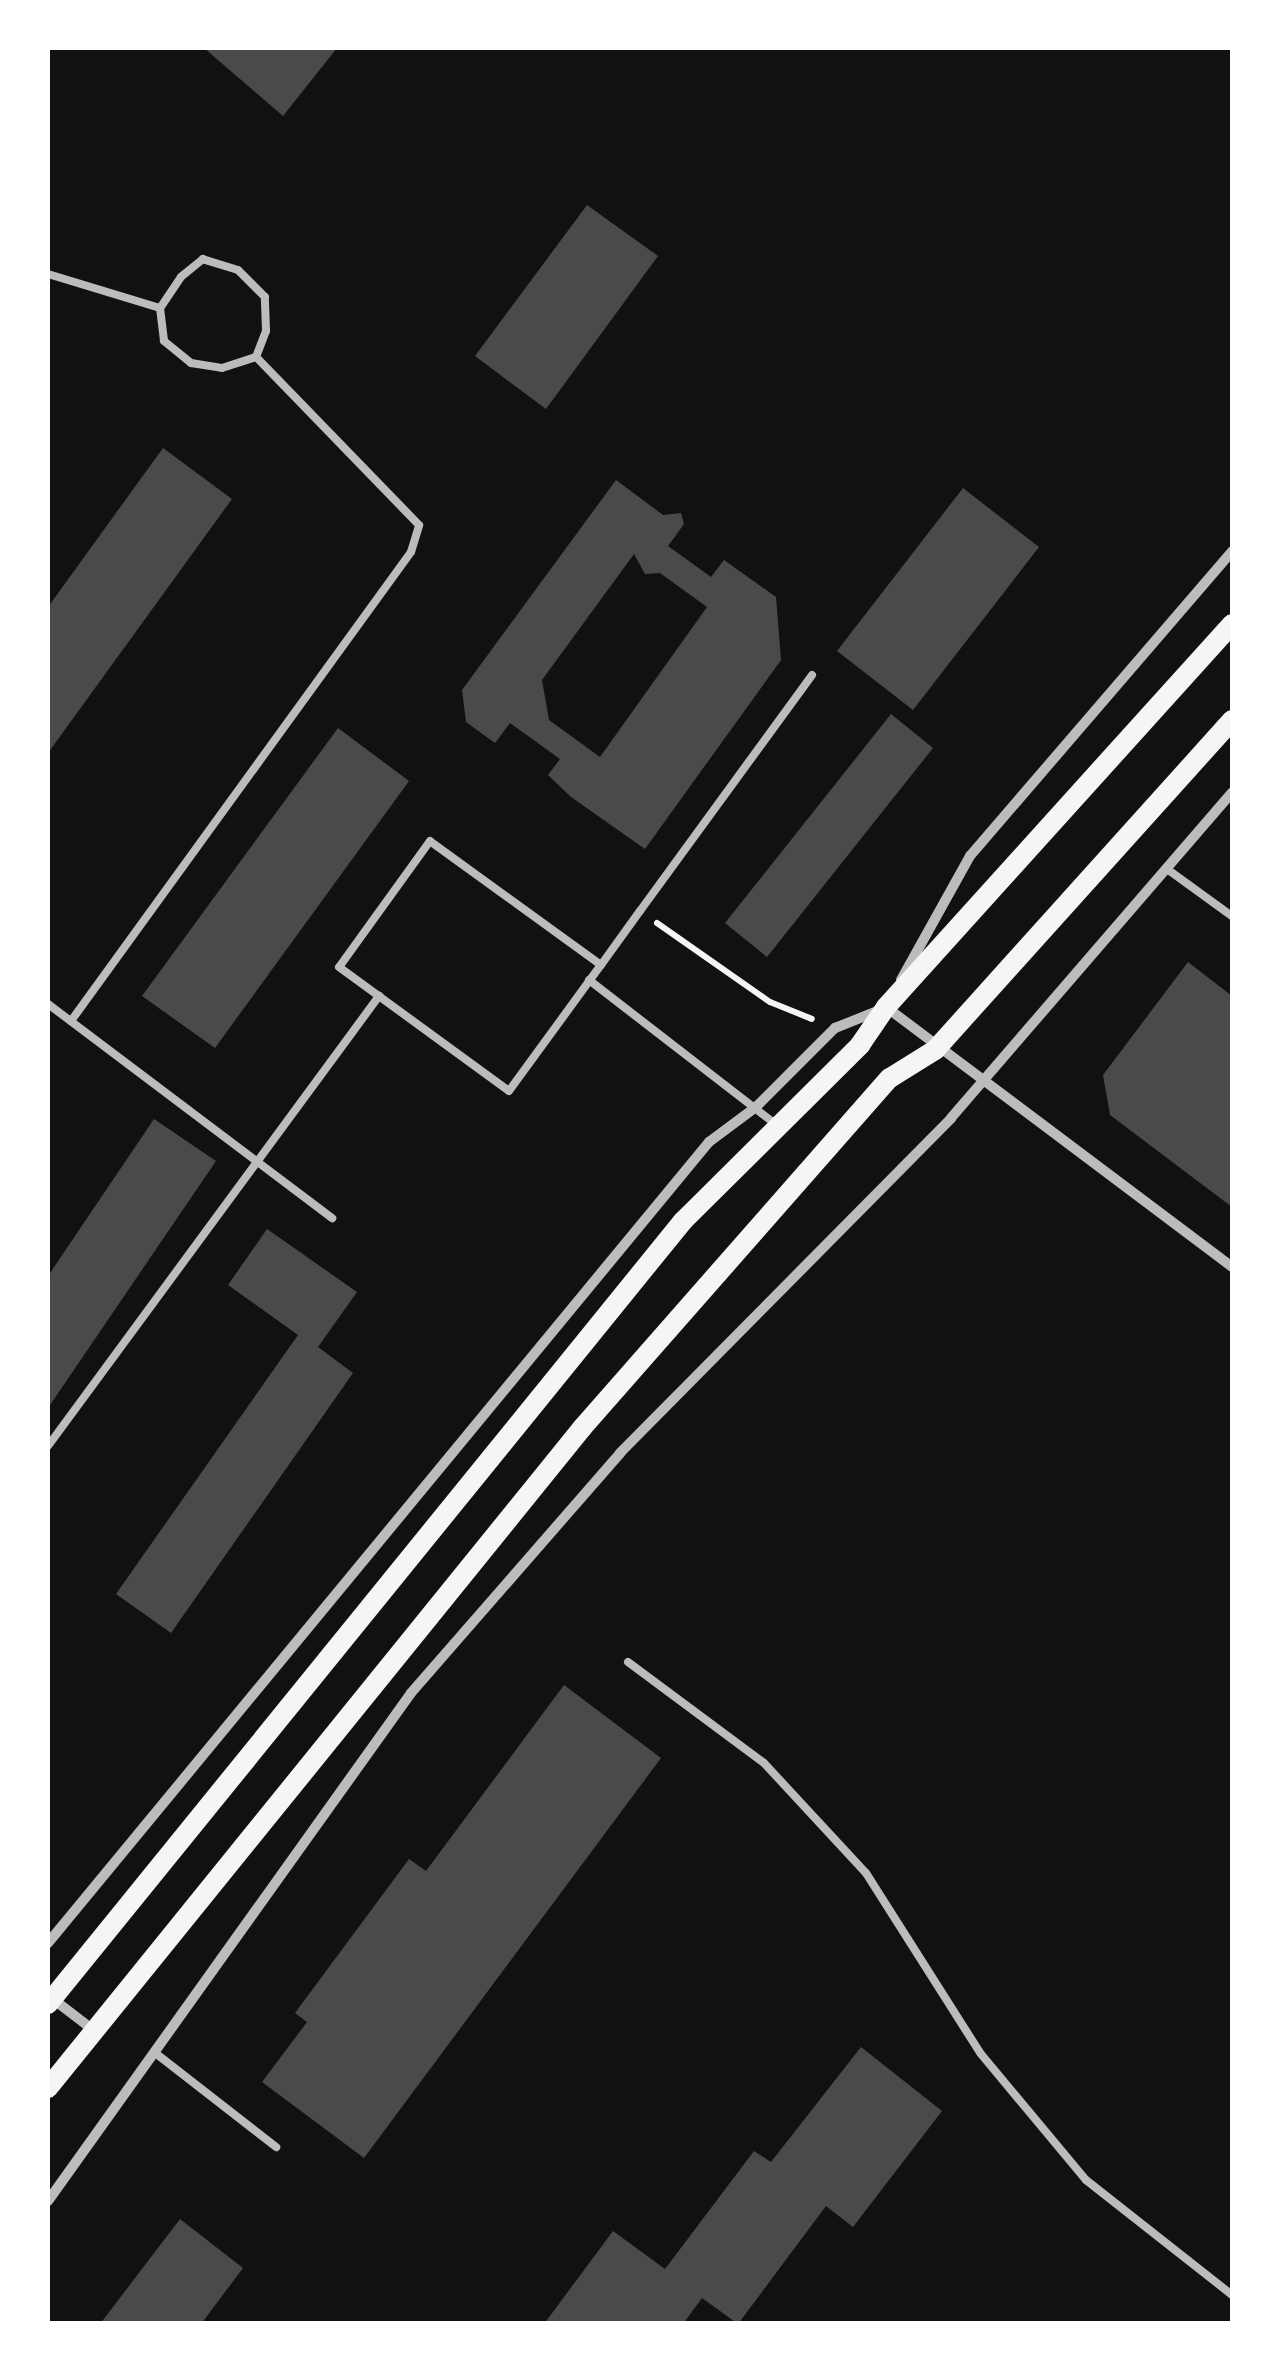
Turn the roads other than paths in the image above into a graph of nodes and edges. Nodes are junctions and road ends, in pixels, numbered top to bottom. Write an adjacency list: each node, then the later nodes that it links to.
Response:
1 (48, 274): 2 (lane)
2 (160, 308): 3 (lane); 3 (lane)
3 (256, 358): 16 (lane)
4 (1232, 551): 15 (street)
5 (1232, 624): 15 (main road)
6 (812, 676): 11 (lane)
7 (1232, 720): 17 (main road)
8 (1232, 793): 9 (street)
9 (1167, 869): 10 (lane); 18 (street)
10 (1232, 916)
11 (601, 966): 12 (lane); 13 (lane)
12 (590, 980): 13 (lane); 19 (lane)
13 (379, 996): 21 (lane)
14 (48, 1004): 16 (lane)
15 (886, 1007): 17 (street); 19 (street); 20 (main road)
16 (71, 1021): 21 (lane)
17 (934, 1050): 18 (street); 28 (main road)
18 (986, 1078): 23 (street); 29 (street)
19 (756, 1106): 20 (lane); 26 (street)
20 (780, 1129): 27 (main road)
21 (261, 1163): 22 (lane); 24 (lane)
22 (332, 1218)
23 (1232, 1267)
24 (48, 1446)
25 (628, 1662): 33 (lane)
26 (48, 1943)
27 (49, 1999): 28 (street)
28 (92, 2029): 30 (main road)
29 (154, 2052): 31 (lane); 32 (street)
30 (48, 2088)
31 (276, 2147)
32 (48, 2201)
33 (1232, 2295)

